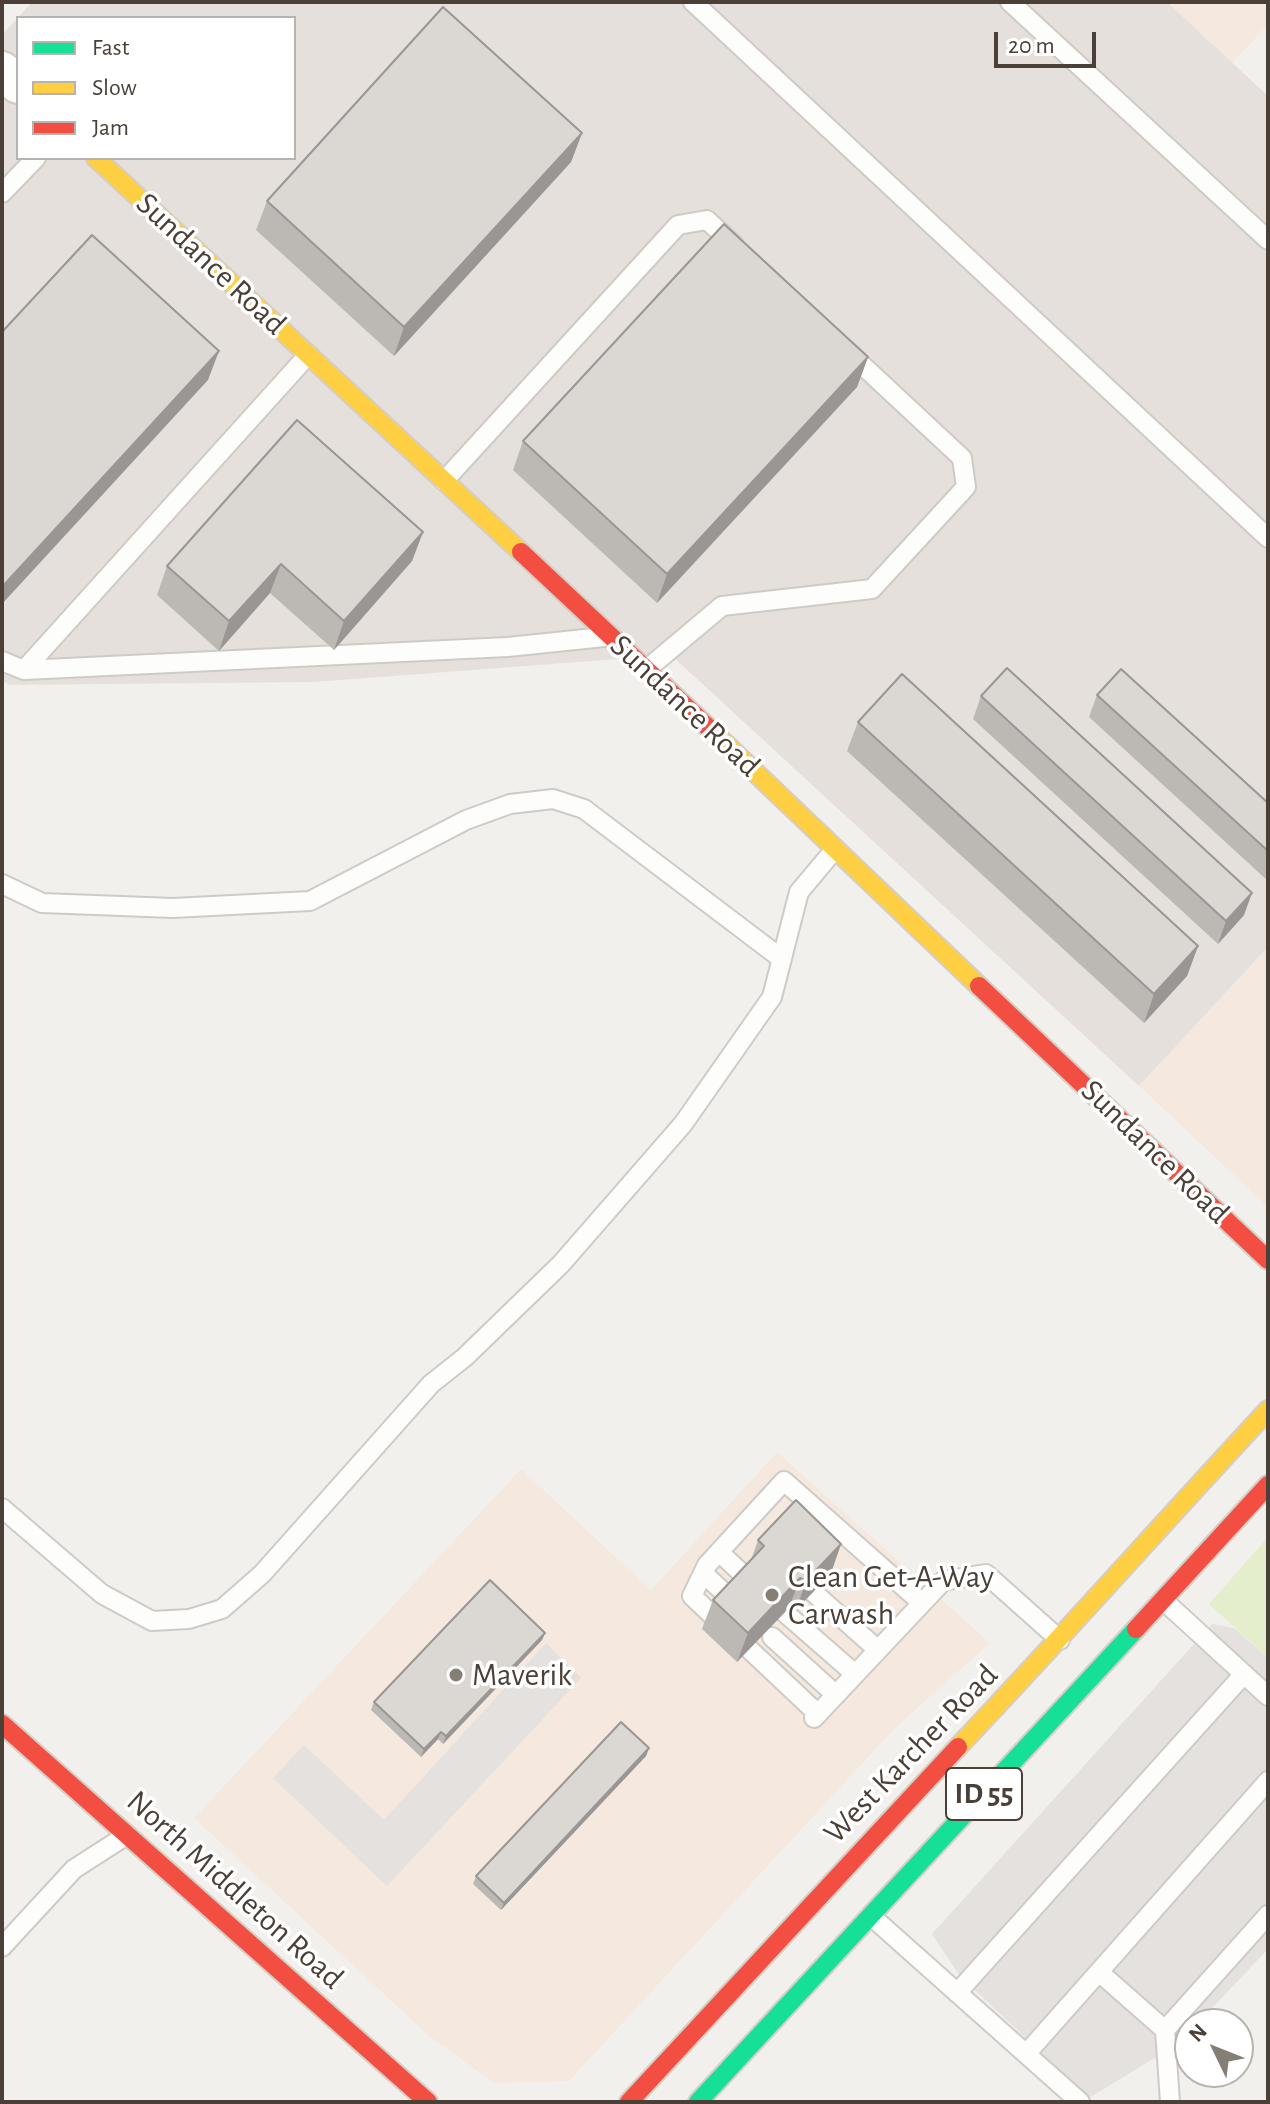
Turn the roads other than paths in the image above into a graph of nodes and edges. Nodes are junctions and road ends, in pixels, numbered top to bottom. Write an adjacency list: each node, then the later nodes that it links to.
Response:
1 (693, 2): 11 (lane)
2 (1010, 2): 6 (lane)
3 (34, 160): 5 (lane)
4 (98, 160): 9 (main road, Sundance Road)
5 (2, 193)
6 (1268, 240)
7 (742, 253): 10 (lane)
8 (835, 339): 15 (lane)
9 (308, 355): 10 (main road, Sundance Road); 14 (lane)
10 (444, 481): 12 (main road, Sundance Road)
11 (1268, 538)
12 (611, 636): 14 (lane); 15 (main road, Sundance Road)
13 (2, 661): 14 (lane)
14 (24, 670)
15 (647, 670): 16 (main road, Sundance Road)
16 (835, 849): 18 (lane); 19 (main road, Sundance Road)
17 (2, 884): 18 (lane)
18 (782, 959): 22 (lane)
19 (1268, 1260)
20 (1268, 1410): 33 (main road, West Karcher Road / ID 55)
21 (1268, 1485): 28 (main road, ID 55)
22 (2, 1508)
23 (719, 1552): 24 (lane); 25 (lane); 29 (lane)
24 (703, 1573): 27 (lane); 30 (lane)
25 (747, 1578)
26 (815, 1593): 34 (lane)
27 (730, 1598)
28 (1163, 1600): 37 (lane); 44 (main road, ID 55)
29 (922, 1603): 33 (lane); 34 (lane)
30 (712, 1614)
31 (786, 1614): 36 (lane)
32 (772, 1637): 38 (lane)
33 (1060, 1640): 51 (main road, West Karcher Road / ID 55)
34 (878, 1650): 36 (lane)
35 (752, 1652): 38 (lane)
36 (855, 1674): 38 (lane)
37 (1244, 1674): 39 (lane); 47 (lane)
38 (836, 1695)
39 (1268, 1696)
40 (2, 1724): 42 (main road, North Middleton Road)
41 (1268, 1781): 46 (lane)
42 (127, 1834): 45 (lane); 50 (main road, North Middleton Road)
43 (1268, 1915): 48 (lane)
44 (871, 1916): 47 (lane); 52 (main road, ID 55)
45 (2, 1947)
46 (1099, 1972): 48 (lane); 49 (lane)
47 (957, 1993): 49 (lane)
48 (1165, 2030): 54 (lane)
49 (1026, 2054): 53 (lane)
50 (428, 2102)
51 (629, 2102)
52 (698, 2102)
53 (1080, 2102)
54 (1170, 2102)

